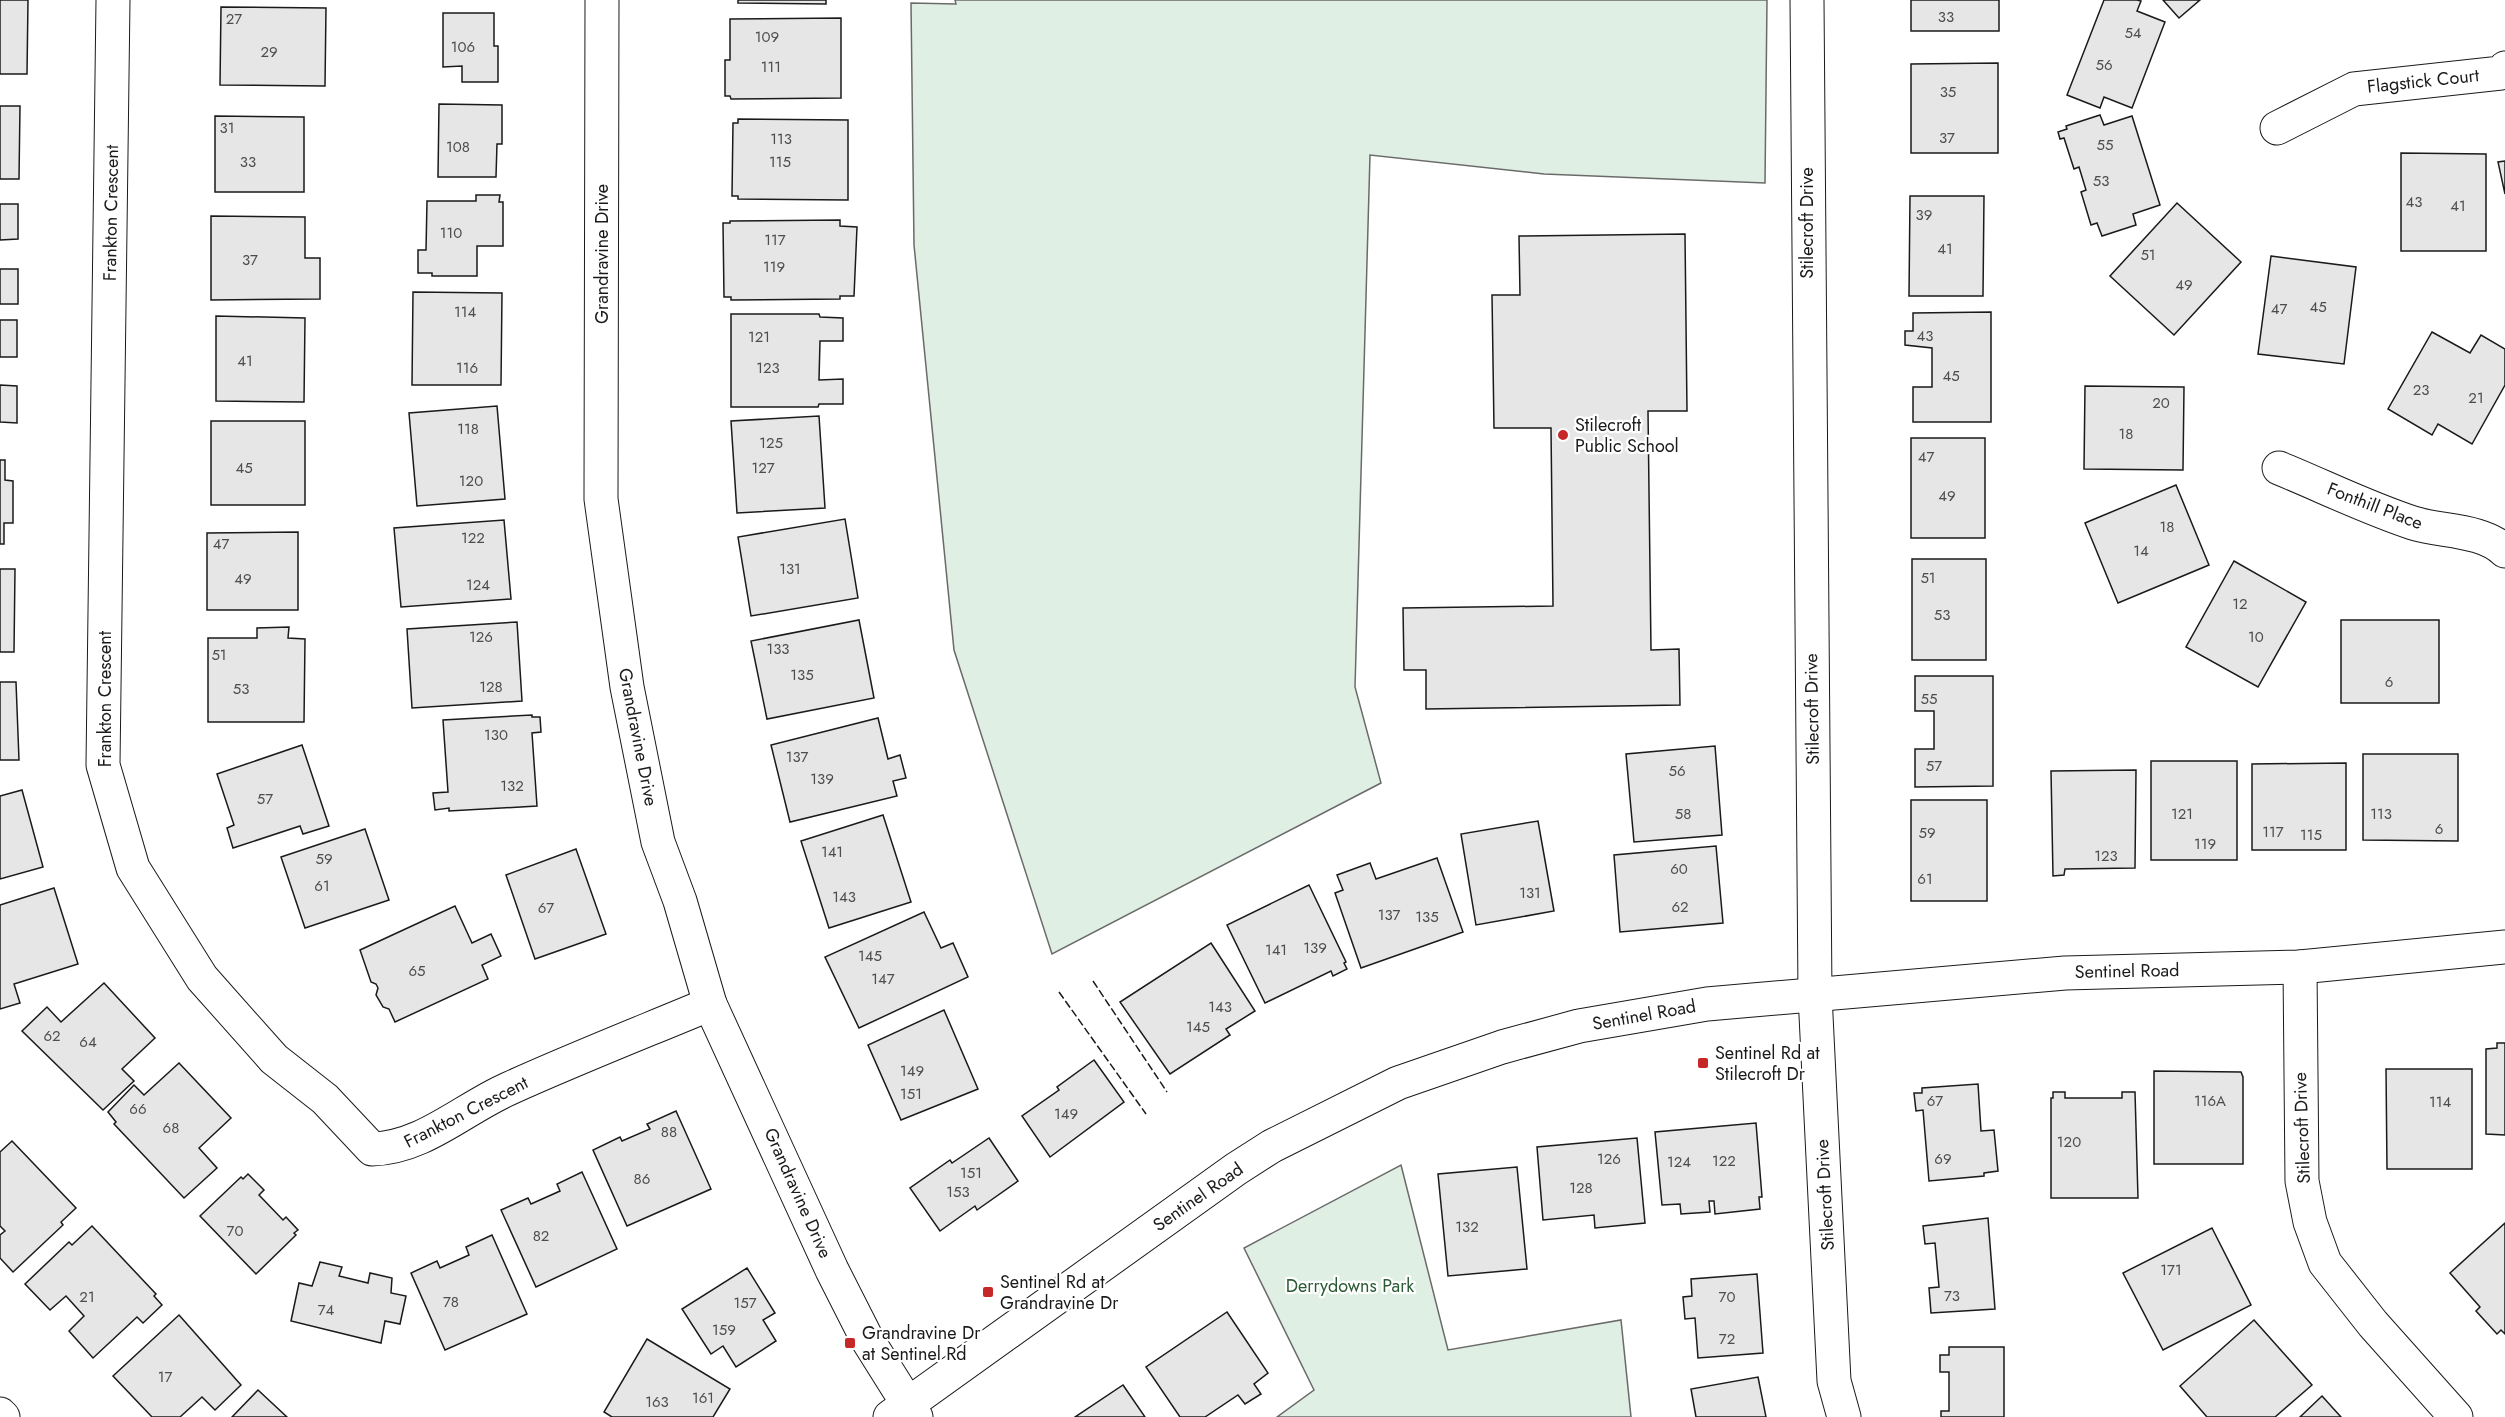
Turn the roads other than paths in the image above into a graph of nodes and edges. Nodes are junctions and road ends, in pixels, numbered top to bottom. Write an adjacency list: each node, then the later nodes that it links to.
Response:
1 (113, 0): 11 (street, Frankton Crescent)
2 (602, 0): 11 (street, Grandravine Drive)
3 (1807, 0): 10 (street, Stilecroft Drive)
4 (2505, 68): 5 (street, Flagstick Court)
5 (2277, 128)
6 (2279, 468): 7 (street, Fonthill Place)
7 (2505, 551)
8 (2505, 947): 9 (street, Sentinel Road)
9 (2301, 967): 10 (street, Sentinel Road); 16 (street, Stilecroft Drive)
10 (1815, 995): 12 (street, Sentinel Road); 15 (street, Stilecroft Drive)
11 (710, 1004): 12 (street, Grandravine Drive)
12 (905, 1412)
13 (0, 1414): 14 (street)
14 (3, 1417)
15 (1844, 1417)
16 (2456, 1417)

